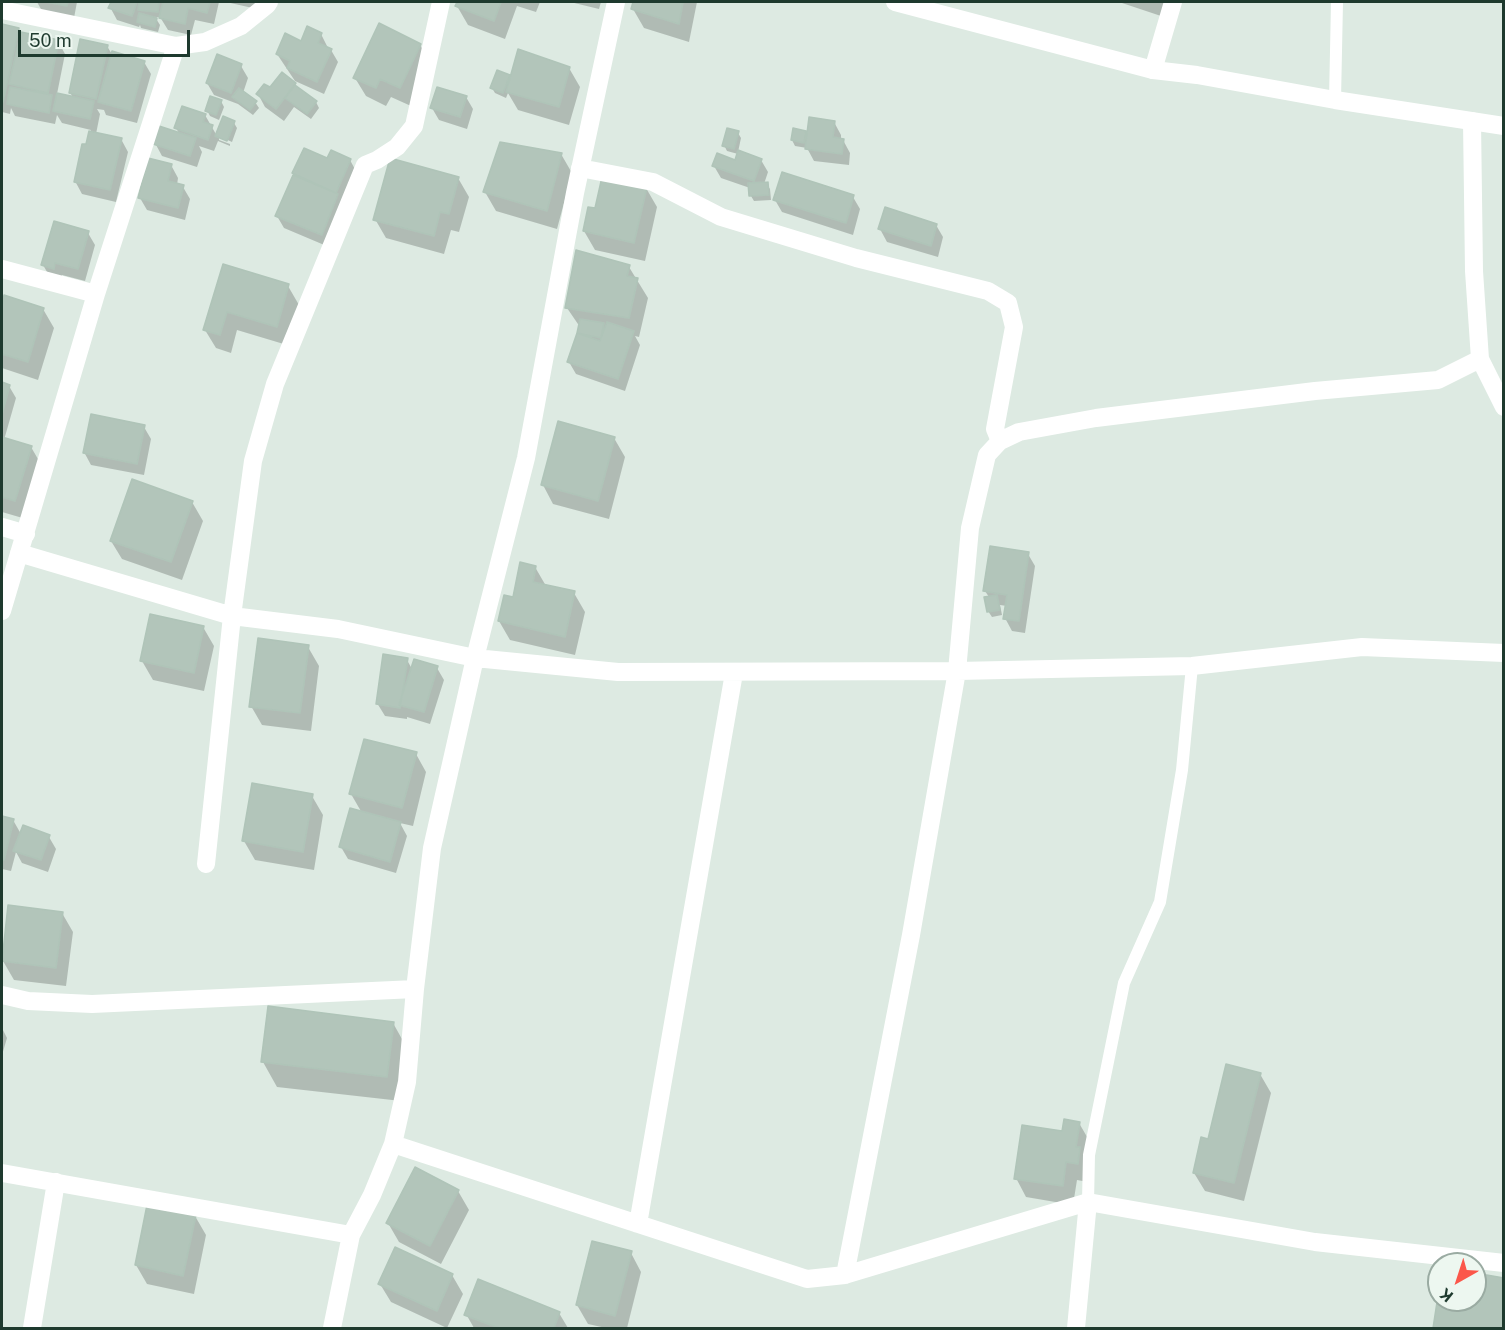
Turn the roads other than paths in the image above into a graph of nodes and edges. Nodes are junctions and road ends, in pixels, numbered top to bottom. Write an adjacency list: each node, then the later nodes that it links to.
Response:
1 (268, 2): 8 (street)
2 (441, 2): 23 (street)
3 (616, 2): 13 (street)
4 (895, 2): 9 (street)
5 (1173, 2): 9 (street)
6 (1337, 2): 10 (lane)
7 (13, 9): 8 (street)
8 (176, 46): 15 (street)
9 (1153, 70): 10 (street)
10 (1335, 100): 11 (street)
11 (1472, 121): 12 (street); 16 (street)
12 (1503, 126)
13 (580, 168): 18 (street); 25 (street)
14 (2, 269): 15 (street)
15 (96, 294): 20 (street)
16 (1480, 359): 17 (street); 18 (street)
17 (1503, 407)
18 (1000, 441): 27 (street)
19 (2, 528): 20 (street)
20 (26, 534): 21 (street)
21 (19, 553): 22 (street); 23 (street)
22 (2, 611)
23 (232, 616): 25 (street); 29 (street)
24 (1503, 652): 26 (street)
25 (475, 658): 28 (street); 30 (street)
26 (1192, 666): 27 (street); 35 (lane)
27 (957, 671): 28 (street); 39 (street)
28 (734, 673): 36 (street)
29 (206, 864)
30 (415, 989): 31 (street); 32 (street)
31 (2, 995)
32 (393, 1144): 36 (street); 37 (street)
33 (2, 1173): 34 (street)
34 (56, 1182): 37 (street); 40 (street)
35 (1088, 1202): 38 (street); 39 (street); 42 (street)
36 (638, 1224): 39 (street)
37 (351, 1234): 41 (street)
38 (1503, 1263)
39 (845, 1275)
40 (32, 1329)
41 (332, 1329)
42 (1076, 1329)

